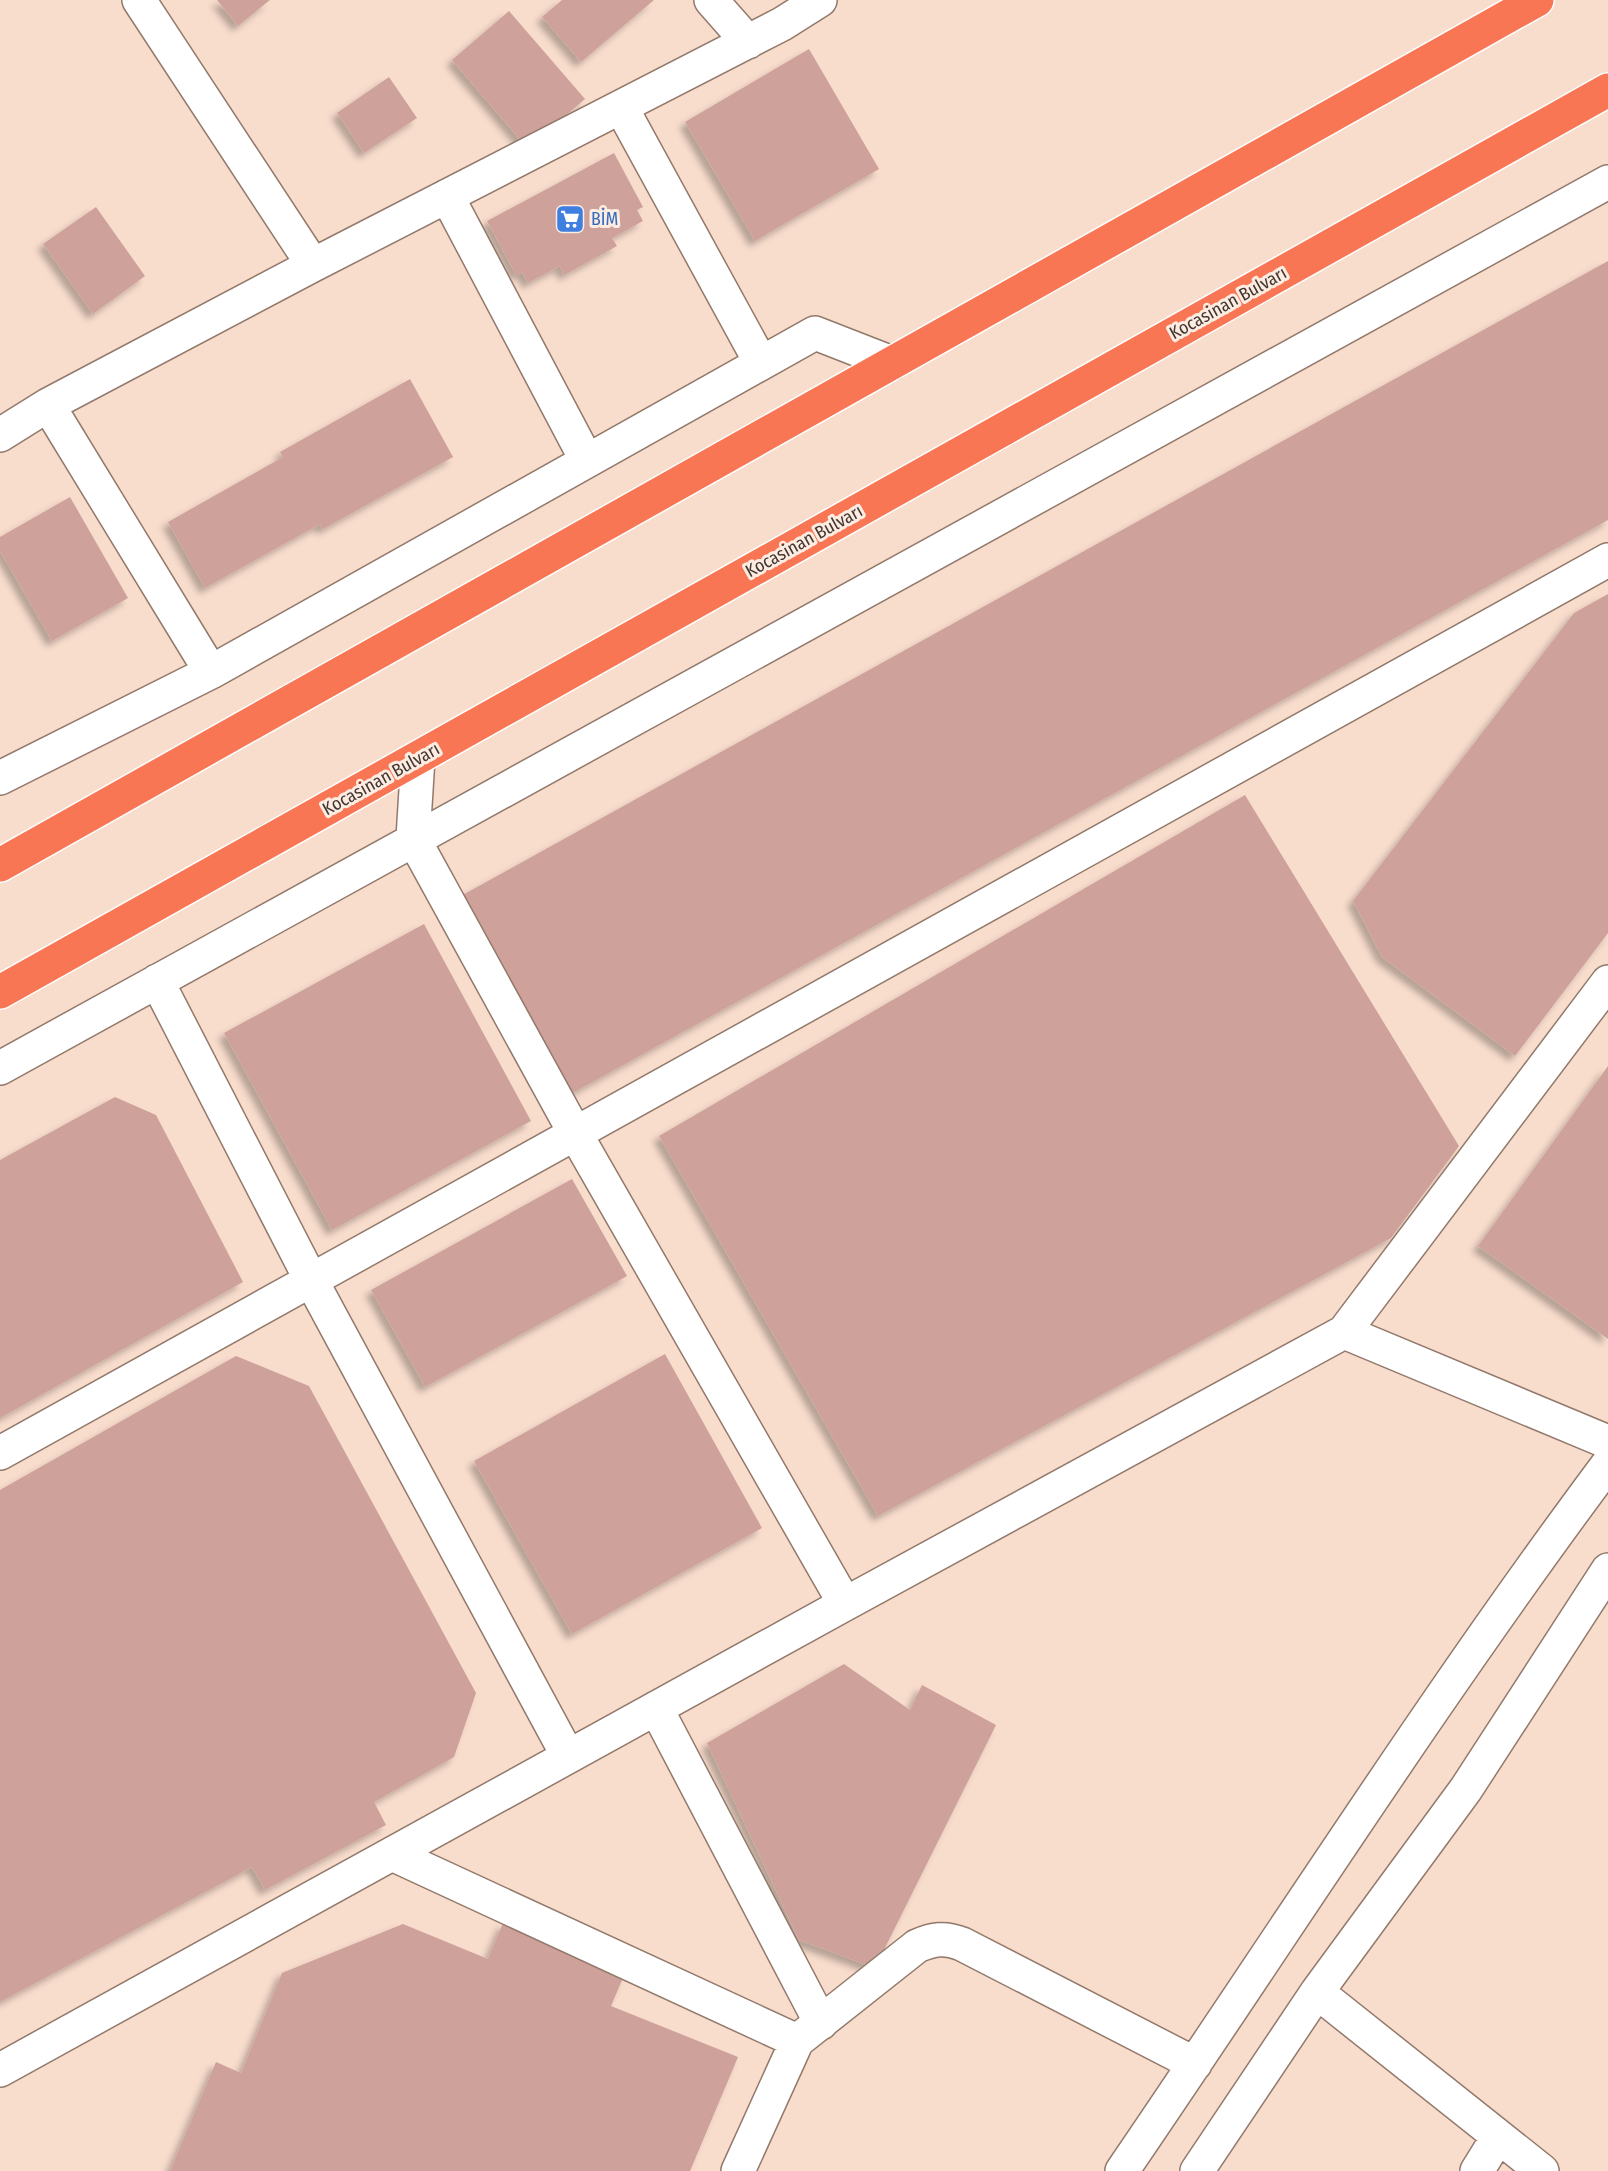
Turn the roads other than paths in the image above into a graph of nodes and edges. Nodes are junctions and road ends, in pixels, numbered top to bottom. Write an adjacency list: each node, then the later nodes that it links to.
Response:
1 (139, 0): 10 (street)
2 (711, 0): 5 (street)
3 (820, 0): 5 (street)
4 (1536, 0): 12 (highway)
5 (748, 42): 7 (street)
6 (1608, 90): 18 (highway, Kocasinan Bulvarı)
7 (621, 107): 9 (street); 11 (street)
8 (1608, 182): 20 (street)
9 (447, 196): 10 (street); 15 (street)
10 (313, 265): 13 (street)
11 (761, 363): 12 (street); 15 (street)
12 (892, 363): 21 (highway)
13 (48, 405): 14 (street); 17 (street)
14 (0, 435)
15 (587, 461): 17 (street)
16 (1608, 560): 26 (street)
17 (211, 672): 19 (street)
18 (418, 758): 20 (street); 24 (highway, Kocasinan Bulvarı)
19 (0, 778)
20 (413, 838): 22 (street); 26 (street)
21 (0, 865)
22 (156, 981): 25 (street); 27 (street)
23 (1608, 982): 28 (street)
24 (0, 992)
25 (0, 1068)
26 (575, 1133): 27 (street); 33 (street)
27 (311, 1280): 30 (street); 35 (street)
28 (1344, 1332): 29 (street); 33 (street)
29 (1608, 1442)
30 (0, 1453)
31 (1608, 1464): 39 (street)
32 (1608, 1570): 37 (street)
33 (845, 1604): 34 (street)
34 (656, 1708): 35 (street); 38 (street)
35 (568, 1756): 36 (street)
36 (392, 1854): 38 (street); 40 (street)
37 (1317, 1992): 41 (street); 44 (street)
38 (809, 2032): 39 (street); 42 (street)
39 (1195, 2064): 43 (street)
40 (0, 2070)
41 (1498, 2137): 45 (street); 46 (street)
42 (738, 2171)
43 (1122, 2171)
44 (1197, 2171)
45 (1477, 2171)
46 (1542, 2171)

